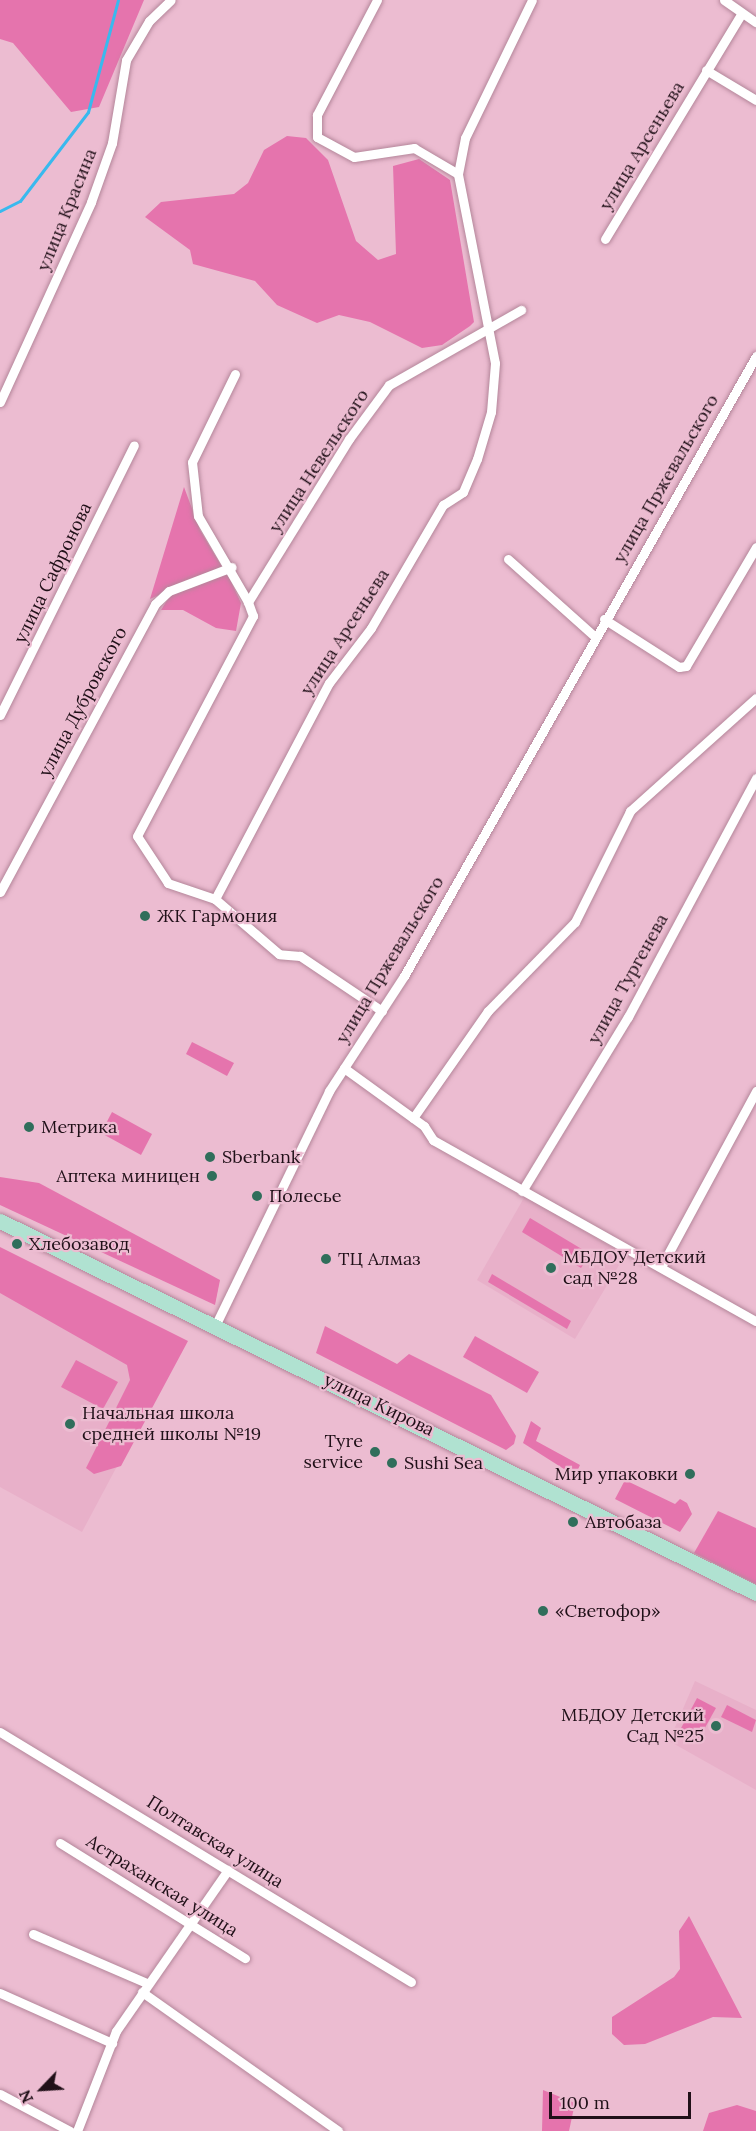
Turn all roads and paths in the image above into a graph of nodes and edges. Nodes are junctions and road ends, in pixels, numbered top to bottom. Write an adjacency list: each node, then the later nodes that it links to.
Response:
1 (171, 0): 15 (street, улица Красина)
2 (377, 0): 9 (street)
3 (532, 0): 9 (street)
4 (724, 0): 5 (street)
5 (742, 13): 6 (street); 7 (street, улица Арсеньева)
6 (756, 22)
7 (706, 70): 8 (street, улица Арсеньева); 10 (street, улица Арсеньева)
8 (756, 100)
9 (458, 174): 12 (street)
10 (605, 239)
11 (521, 310): 12 (street)
12 (488, 327): 20 (street, улица Невельского); 27 (street, улица Арсеньева)
13 (756, 356): 21 (street, улица Пржевальского)
14 (235, 374): 19 (street)
15 (0, 402)
16 (134, 445): 24 (street, улица Сафронова)
17 (756, 547): 21 (street)
18 (508, 559): 22 (street)
19 (232, 567): 20 (street); 26 (street, улица Дубровского)
20 (248, 602): 27 (street, улица Невельского)
21 (604, 619): 22 (street, улица Пржевальского)
22 (593, 635): 28 (street, улица Пржевальского)
23 (756, 698): 31 (street)
24 (0, 715)
25 (756, 777): 32 (street, улица Тургенева)
26 (0, 892)
27 (215, 899): 28 (street)
28 (382, 1011): 29 (street, улица Пржевальского)
29 (344, 1068): 31 (street); 36 (street, улица Пржевальского)
30 (756, 1090): 34 (street)
31 (413, 1118): 32 (street)
32 (522, 1191): 34 (street)
33 (0, 1221): 36 (main road, улица Кирова)
34 (662, 1265): 35 (street)
35 (756, 1322)
36 (216, 1324): 37 (main road, улица Кирова)
37 (756, 1593)
38 (0, 1732): 40 (street, Полтавская улица)
39 (60, 1843): 41 (street, Астраханская улица)
40 (228, 1870): 41 (street); 44 (street, Полтавская улица)
41 (192, 1921): 43 (street, Астраханская улица); 45 (street)
42 (33, 1934): 45 (street)
43 (245, 1958)
44 (411, 1982)
45 (145, 1988): 47 (street); 51 (street)
46 (0, 1993): 47 (street)
47 (112, 2043): 50 (street)
48 (0, 2094): 49 (street)
49 (70, 2131)
50 (77, 2131)
51 (338, 2131)

